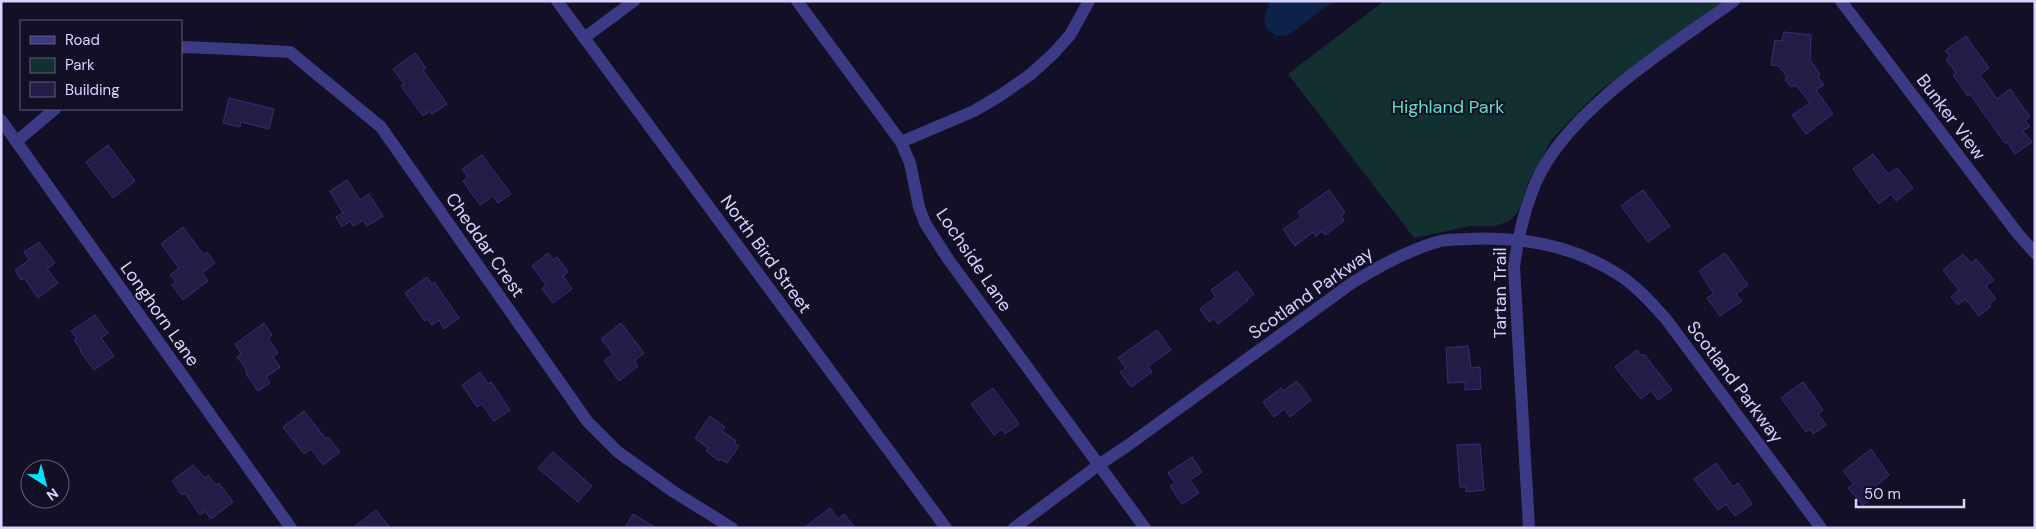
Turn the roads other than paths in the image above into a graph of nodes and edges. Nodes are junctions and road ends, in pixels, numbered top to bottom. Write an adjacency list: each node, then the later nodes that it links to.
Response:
1 (557, 1): 7 (street, North Bird Street)
2 (634, 1): 7 (street)
3 (797, 1): 12 (street, Lochside Lane)
4 (1089, 1): 12 (street)
5 (1734, 1): 13 (street, Tartan Trail)
6 (1841, 1): 14 (street, Bunker View)
7 (584, 38): 18 (street, North Bird Street)
8 (182, 48): 17 (street, Cheddar Crest)
9 (55, 110): 11 (street)
10 (1, 120): 11 (street, Longhorn Lane)
11 (17, 141): 16 (street, Longhorn Lane)
12 (901, 142): 15 (street, Lochside Lane)
13 (1517, 239): 15 (street, Scotland Parkway); 21 (street, Tartan Trail); 22 (street, Scotland Parkway)
14 (2035, 252)
15 (1100, 464): 19 (street, Scotland Parkway); 20 (street, Lochside Lane)
16 (291, 528)
17 (732, 528)
18 (946, 528)
19 (1014, 528)
20 (1146, 528)
21 (1529, 528)
22 (1822, 528)

